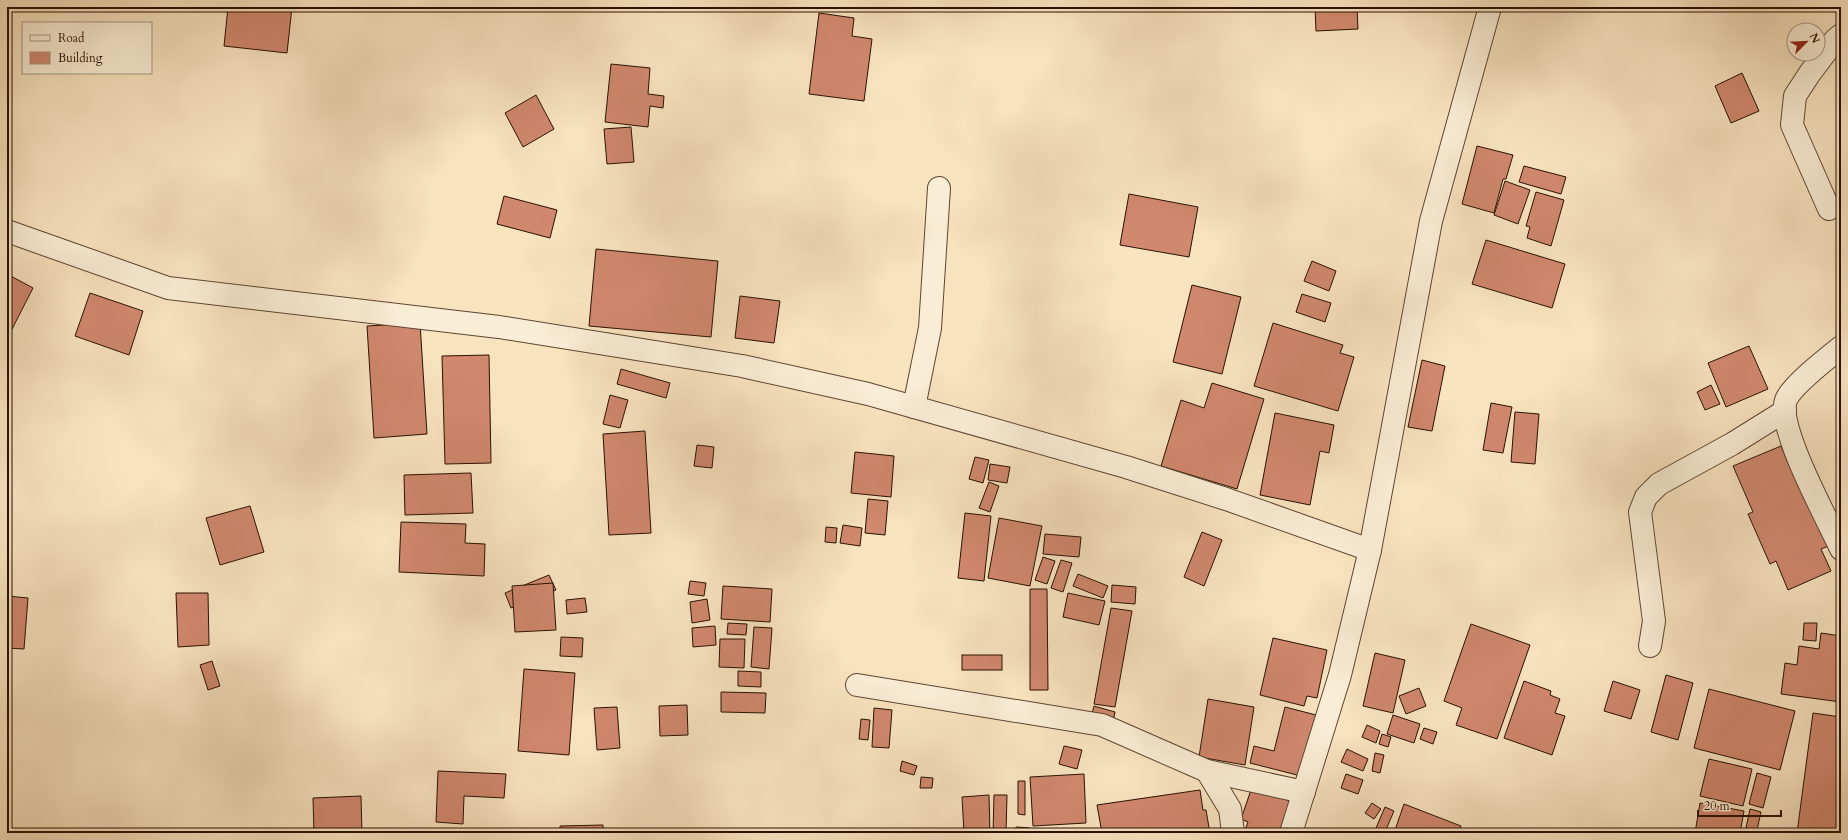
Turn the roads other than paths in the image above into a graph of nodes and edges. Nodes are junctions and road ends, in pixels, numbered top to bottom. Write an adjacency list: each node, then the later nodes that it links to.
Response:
1 (1490, 7): 10 (street)
2 (1841, 35): 4 (street)
3 (939, 188): 7 (street)
4 (1829, 209)
5 (7, 232): 7 (street)
6 (1841, 347): 8 (street)
7 (914, 407): 10 (street)
8 (1785, 411): 9 (street); 11 (street)
9 (1841, 549)
10 (1370, 550): 14 (street)
11 (1650, 646)
12 (857, 685): 13 (street)
13 (1207, 771): 14 (street); 15 (street)
14 (1304, 792): 16 (street)
15 (1233, 833)
16 (1291, 833)

